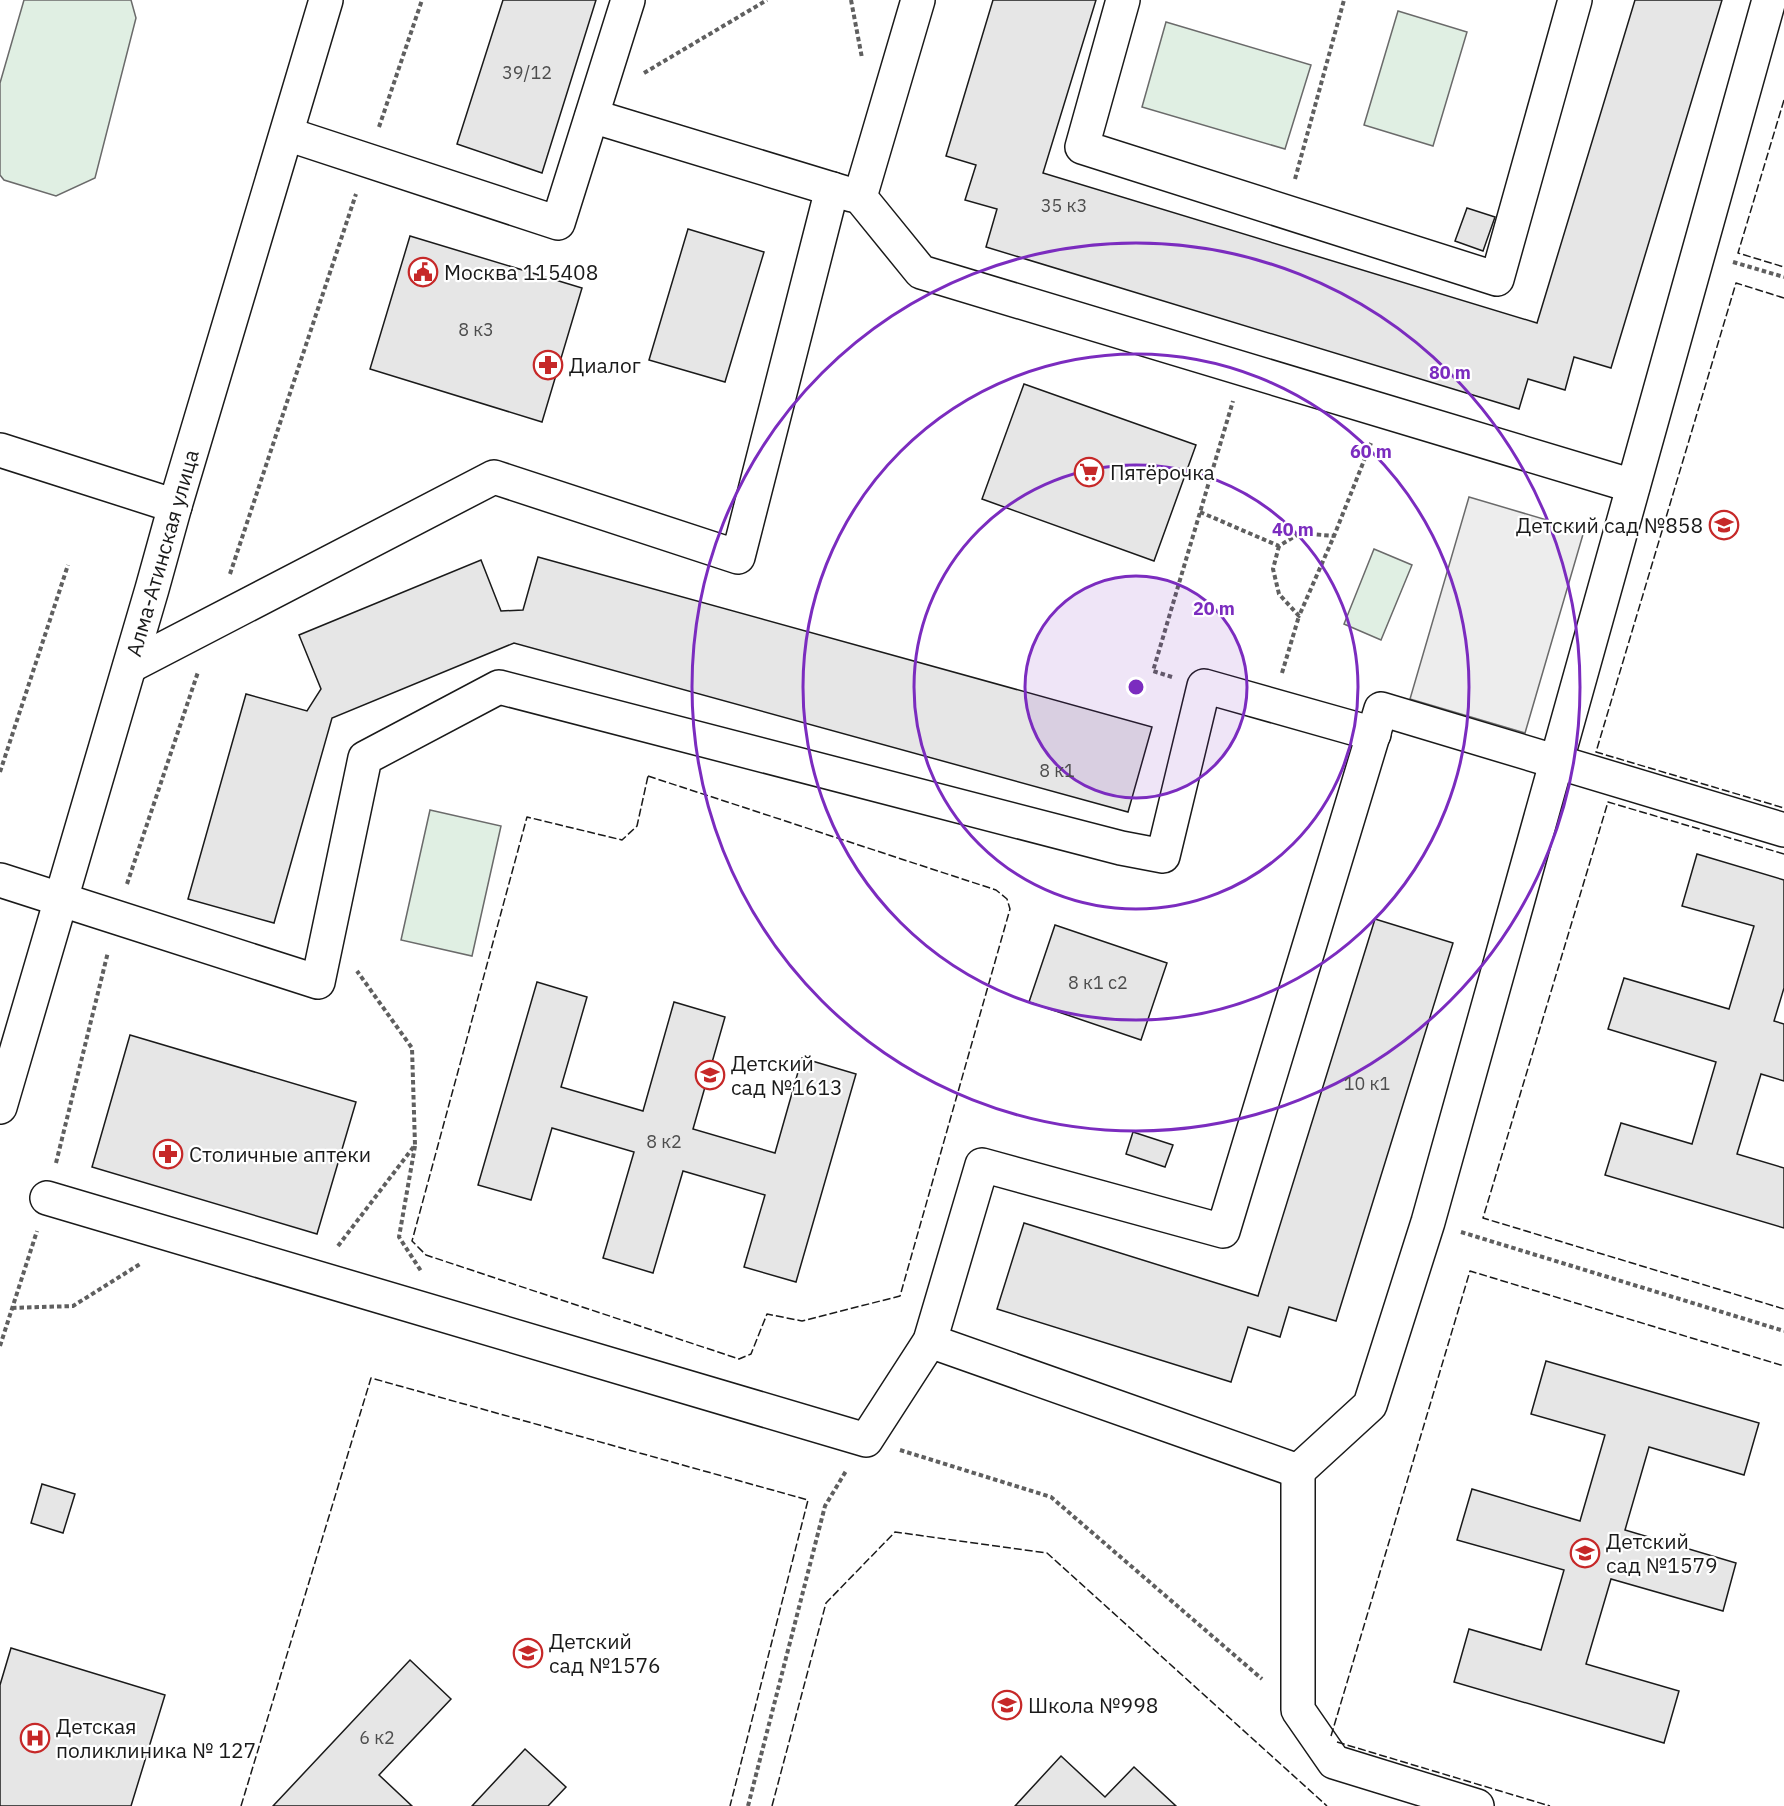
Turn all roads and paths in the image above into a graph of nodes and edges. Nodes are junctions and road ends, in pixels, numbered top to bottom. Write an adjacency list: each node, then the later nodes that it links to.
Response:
1 (326, 0): 10 (street, Алма-Атинская улица)
2 (628, 0): 9 (street)
3 (767, 0): 9 (path)
4 (918, 0): 11 (street)
5 (1123, 0): 12 (street)
6 (1344, 0): 12 (path)
7 (1575, 0): 12 (street)
8 (1769, 0): 13 (street)
9 (594, 109): 10 (street); 11 (street)
10 (287, 134): 19 (street, Алма-Атинская улица)
11 (846, 193): 15 (street); 25 (street)
12 (1287, 212)
13 (1699, 251): 14 (path); 18 (street)
14 (1784, 278)
15 (1243, 369): 16 (street); 20 (path)
16 (1383, 412): 18 (street); 21 (path)
17 (0, 450): 19 (street)
18 (1633, 486): 29 (street)
19 (175, 507): 25 (street, Алма-Атинская улица)
20 (1200, 512): 22 (path); 26 (path)
21 (1334, 536): 22 (path); 24 (path)
22 (1279, 546): 24 (path)
23 (68, 565): 30 (path)
24 (1299, 616): 27 (path)
25 (130, 666): 33 (street, Алма-Атинская улица)
26 (1203, 686): 27 (street); 34 (street)
27 (1272, 705): 28 (street)
28 (1374, 734): 29 (street); 43 (street)
29 (1556, 760): 31 (street); 38 (street)
30 (0, 772)
31 (1784, 830)
32 (0, 880): 33 (street)
33 (61, 899): 34 (street); 35 (street, Алма-Атинская улица)
34 (329, 931): 36 (path)
35 (0, 1107)
36 (415, 1145): 40 (path); 41 (path)
37 (47, 1198): 39 (street)
38 (1428, 1221): 42 (path); 46 (street)
39 (181, 1238): 41 (street); 44 (path)
40 (423, 1273)
41 (314, 1277): 45 (street)
42 (1784, 1331)
43 (930, 1341): 45 (street); 46 (street)
44 (0, 1346)
45 (866, 1440): 47 (path); 48 (path)
46 (1298, 1471): 47 (street)
47 (1298, 1710): 49 (street)
48 (748, 1806)
49 (1477, 1806)

